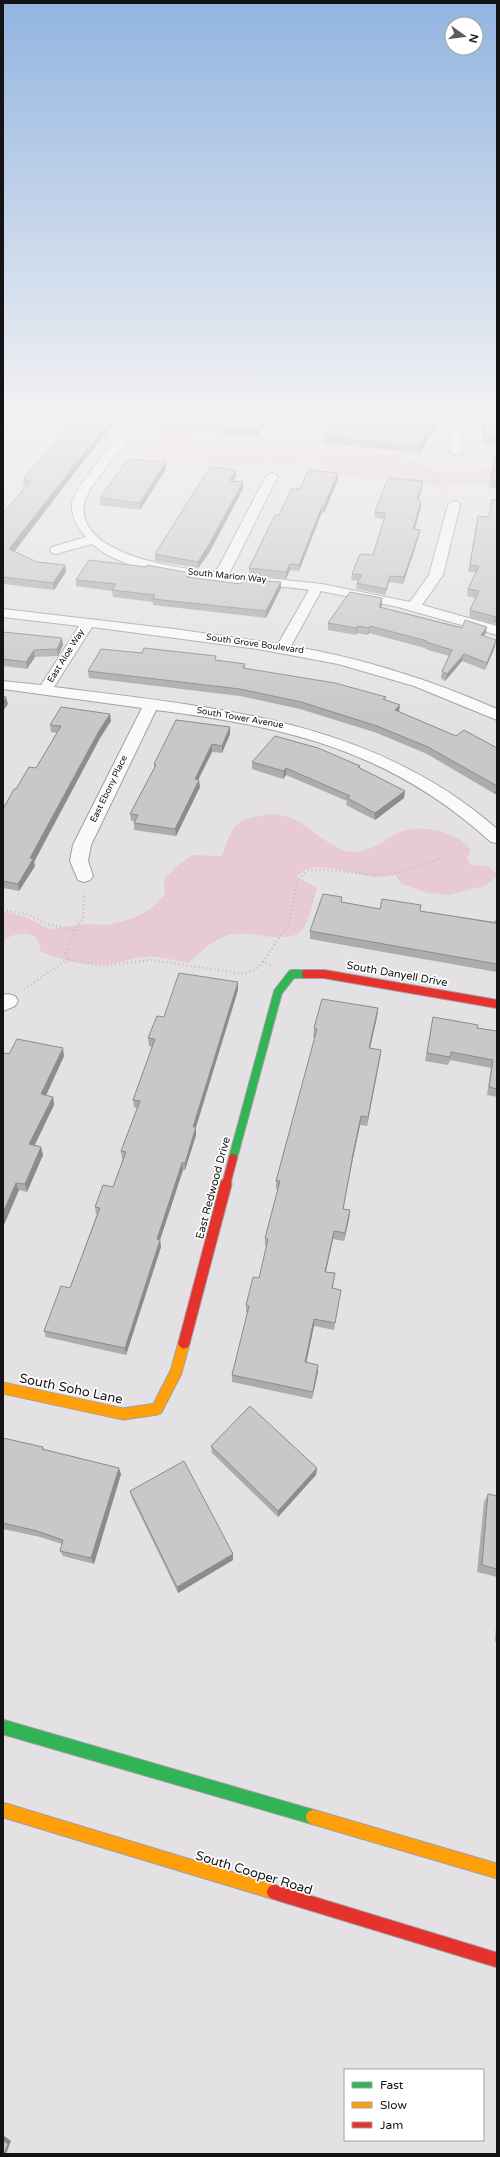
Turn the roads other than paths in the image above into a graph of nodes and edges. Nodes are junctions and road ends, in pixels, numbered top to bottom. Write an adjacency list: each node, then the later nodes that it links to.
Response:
1 (79, 513): 4 (street, South Marion Way)
2 (254, 513): 6 (street)
3 (452, 513): 8 (street)
4 (94, 539): 5 (street); 6 (street, South Marion Way)
5 (56, 550)
6 (222, 576): 7 (street, South Marion Way)
7 (317, 587): 8 (street, South Marion Way); 12 (street)
8 (413, 607): 11 (street, South Marion Way)
9 (3, 612): 10 (street, South Grove Boulevard)
10 (88, 622): 12 (street, South Grove Boulevard); 14 (street, East Aloe Way)
11 (497, 631)
12 (283, 647): 16 (street, South Grove Boulevard)
13 (3, 685): 14 (street, South Tower Avenue)
14 (44, 690): 15 (street, South Tower Avenue)
15 (151, 704): 17 (street, South Tower Avenue); 18 (street, East Ebony Place)
16 (497, 714)
17 (493, 831)
18 (84, 876)
19 (292, 974): 20 (street, South Danyell Drive); 22 (street, East Redwood Drive)
20 (497, 1004)
21 (3, 1388): 22 (street, South Soho Lane)
22 (157, 1409)
23 (3, 1727): 25 (street)
24 (3, 1810): 26 (street, South Cooper Road)
25 (497, 1871)
26 (497, 1960)

